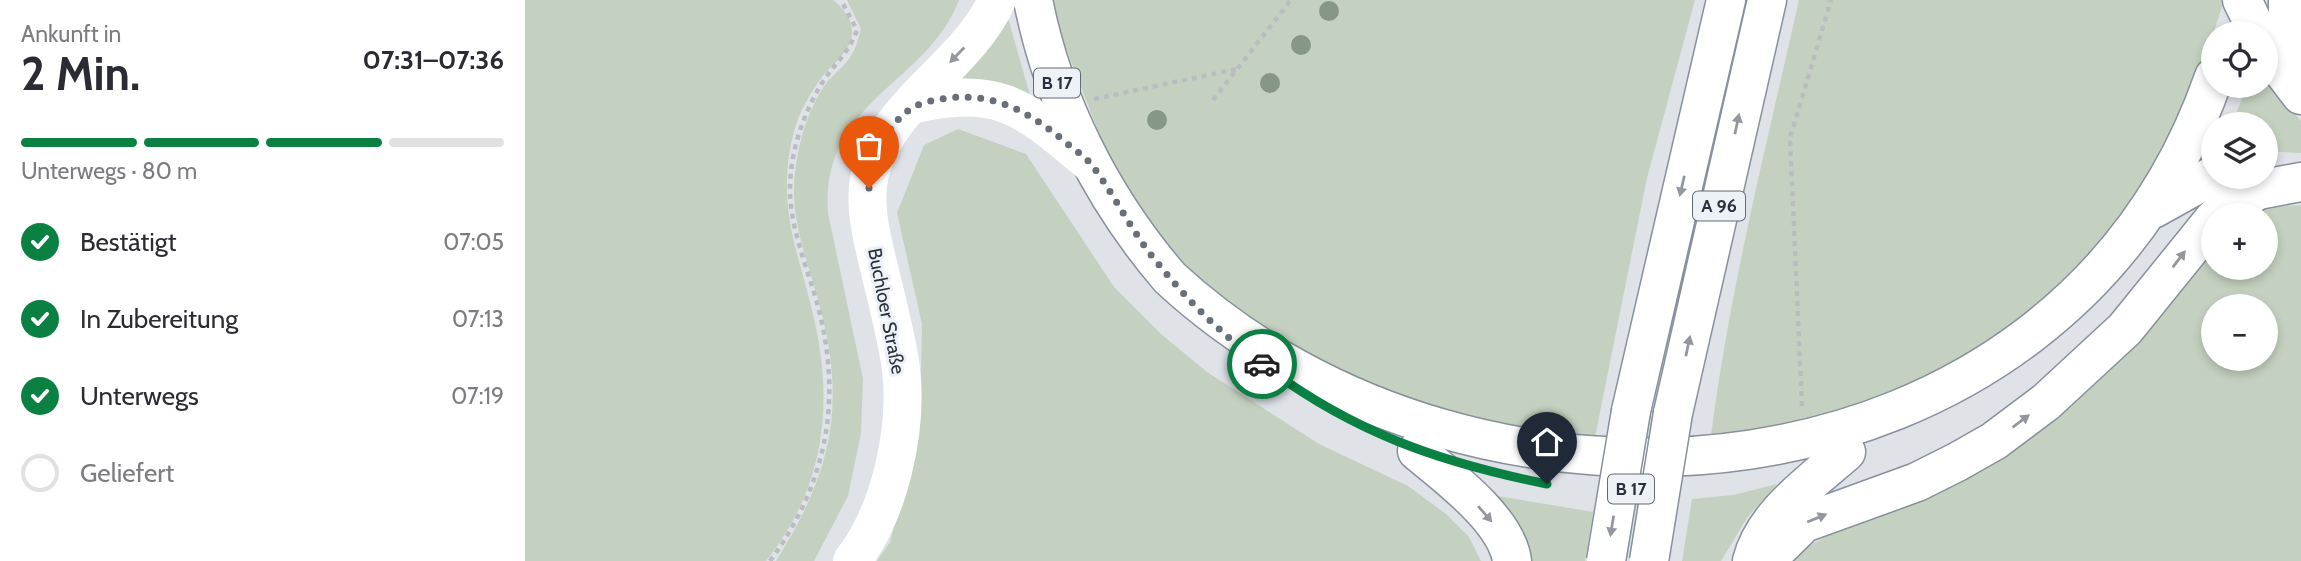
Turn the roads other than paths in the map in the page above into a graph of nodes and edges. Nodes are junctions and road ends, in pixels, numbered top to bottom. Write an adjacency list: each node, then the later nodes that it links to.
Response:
1 (996, 0): 14 (main road, Buchloer Straße, one-way to 14)
2 (1033, 0): 15 (main road, B 17)
3 (1726, 0): 29 (main road, A 96, one-way to 29, bridge)
4 (1767, 0): 30 (main road, A 96, one-way to 4, bridge)
5 (2235, 0): 8 (main road)
6 (2242, 0): 9 (main road)
7 (2288, 0): 10 (main road)
8 (2230, 21)
9 (2252, 21)
10 (2301, 57)
11 (2278, 64): 12 (main road)
12 (2301, 94)
13 (2205, 98): 21 (main road, B 17)
14 (911, 106): 15 (main road); 27 (main road, Buchloer Straße)
15 (1090, 163): 23 (main road, B 17)
16 (2278, 163): 17 (main road)
17 (2301, 164)
18 (2201, 182): 21 (main road, B 17)
19 (2301, 182): 20 (main road)
20 (2237, 203)
21 (2148, 212): 24 (main road, B 17)
22 (2201, 235): 32 (main road, one-way to 22)
23 (1417, 451): 25 (main road, B 17); 28 (main road, one-way to 28)
24 (1846, 452): 26 (main road, B 17); 31 (main road)
25 (1496, 474)
26 (1560, 485)
27 (852, 561)
28 (1512, 561)
29 (1606, 561)
30 (1649, 561)
31 (1752, 561)
32 (1765, 561)

